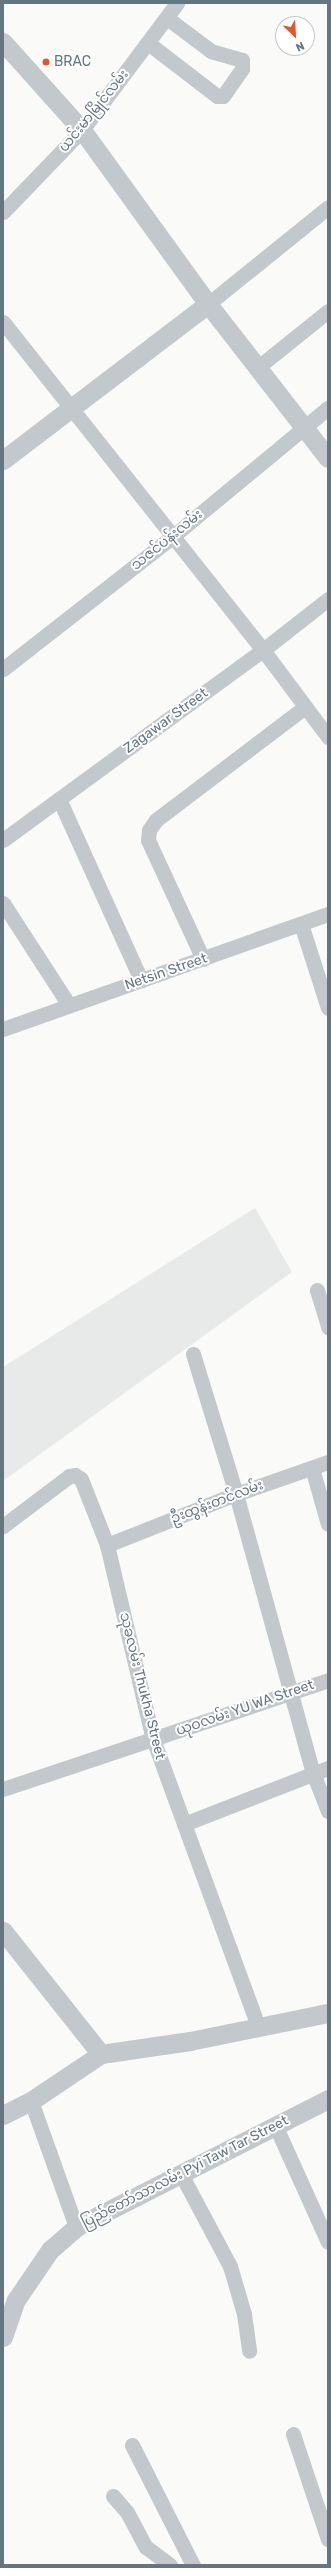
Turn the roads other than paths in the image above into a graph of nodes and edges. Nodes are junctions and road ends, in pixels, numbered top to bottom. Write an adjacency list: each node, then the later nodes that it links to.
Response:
1 (173, 7): 3 (street, ယင်းမာမြိုင်လမ်း); 3 (street)
2 (3, 42): 4 (street)
3 (148, 43): 4 (street, ယင်းမာမြိုင်လမ်း)
4 (82, 130): 6 (street, ယင်းမာမြိုင်လမ်း); 7 (street)
5 (328, 207): 7 (street)
6 (3, 212)
7 (208, 304): 10 (street); 11 (street)
8 (328, 311): 10 (street)
9 (3, 322): 11 (street)
10 (257, 368): 13 (street)
11 (71, 408): 15 (street); 16 (street)
12 (328, 408): 13 (street, သဇင်ပန်းလမ်း)
13 (303, 427): 14 (street); 16 (street, သဇင်ပန်းလမ်း)
14 (328, 458)
15 (3, 460)
16 (173, 536): 18 (street); 19 (street, သဇင်ပန်းလမ်း)
17 (328, 599): 18 (street, Zagawar Street)
18 (263, 650): 20 (street); 22 (street, Zagawar Street)
19 (3, 669)
20 (306, 707): 21 (street); 27 (street)
21 (328, 737)
22 (60, 799): 23 (street, Zagawar Street); 28 (street)
23 (3, 840)
24 (3, 903): 29 (street)
25 (328, 914): 26 (street, Netsin Street)
26 (301, 924): 27 (street, Netsin Street); 30 (street)
27 (203, 959): 28 (street, Netsin Street)
28 (141, 980): 29 (street, Netsin Street)
29 (69, 1005): 31 (street, Netsin Street)
30 (328, 1008)
31 (3, 1029)
32 (316, 1290): 33 (street)
33 (328, 1327)
34 (193, 1354): 37 (street)
35 (328, 1462): 36 (street, ဦးထွန်းတင်လမ်း)
36 (312, 1468): 37 (street, ဦးထွန်းတင်လမ်း); 38 (street)
37 (236, 1494): 40 (street, ဦးထွန်းတင်လမ်း); 42 (street)
38 (328, 1524)
39 (3, 1526): 40 (street, သုခလမ်း Thukha Street)
40 (107, 1545): 43 (street, သုခလမ်း Thukha Street)
41 (328, 1680): 42 (street, ယုဝလမ်း YU WA Street)
42 (291, 1692): 43 (street, ယုဝလမ်း YU WA Street); 45 (street)
43 (153, 1739): 46 (street, ယုဝလမ်း YU WA Street); 48 (street, သုခလမ်း Thukha Street)
44 (328, 1768): 45 (street)
45 (313, 1773): 47 (street); 48 (street)
46 (3, 1789)
47 (328, 1811)
48 (184, 1824): 51 (street, သုခလမ်း Thukha Street)
49 (3, 1931): 52 (street)
50 (328, 2013): 51 (street)
51 (258, 2026): 52 (street)
52 (101, 2054): 54 (street)
53 (328, 2099): 56 (street, ပြည်တော်သာလမ်း Pyi Taw Tar Street)
54 (31, 2101): 55 (street); 58 (street)
55 (3, 2115)
56 (276, 2127): 57 (street, ပြည်တော်သာလမ်း Pyi Taw Tar Street); 59 (street)
57 (181, 2174): 58 (street, ပြည်တော်သာလမ်း Pyi Taw Tar Street); 61 (street)
58 (76, 2227): 60 (street, ပြည်တော်သာလမ်း Pyi Taw Tar Street)
59 (328, 2242)
60 (3, 2337)
61 (249, 2351)
62 (294, 2434): 65 (street)
63 (132, 2445): 67 (street)
64 (113, 2496): 66 (street)
65 (328, 2539)
66 (170, 2565)
67 (193, 2565)

